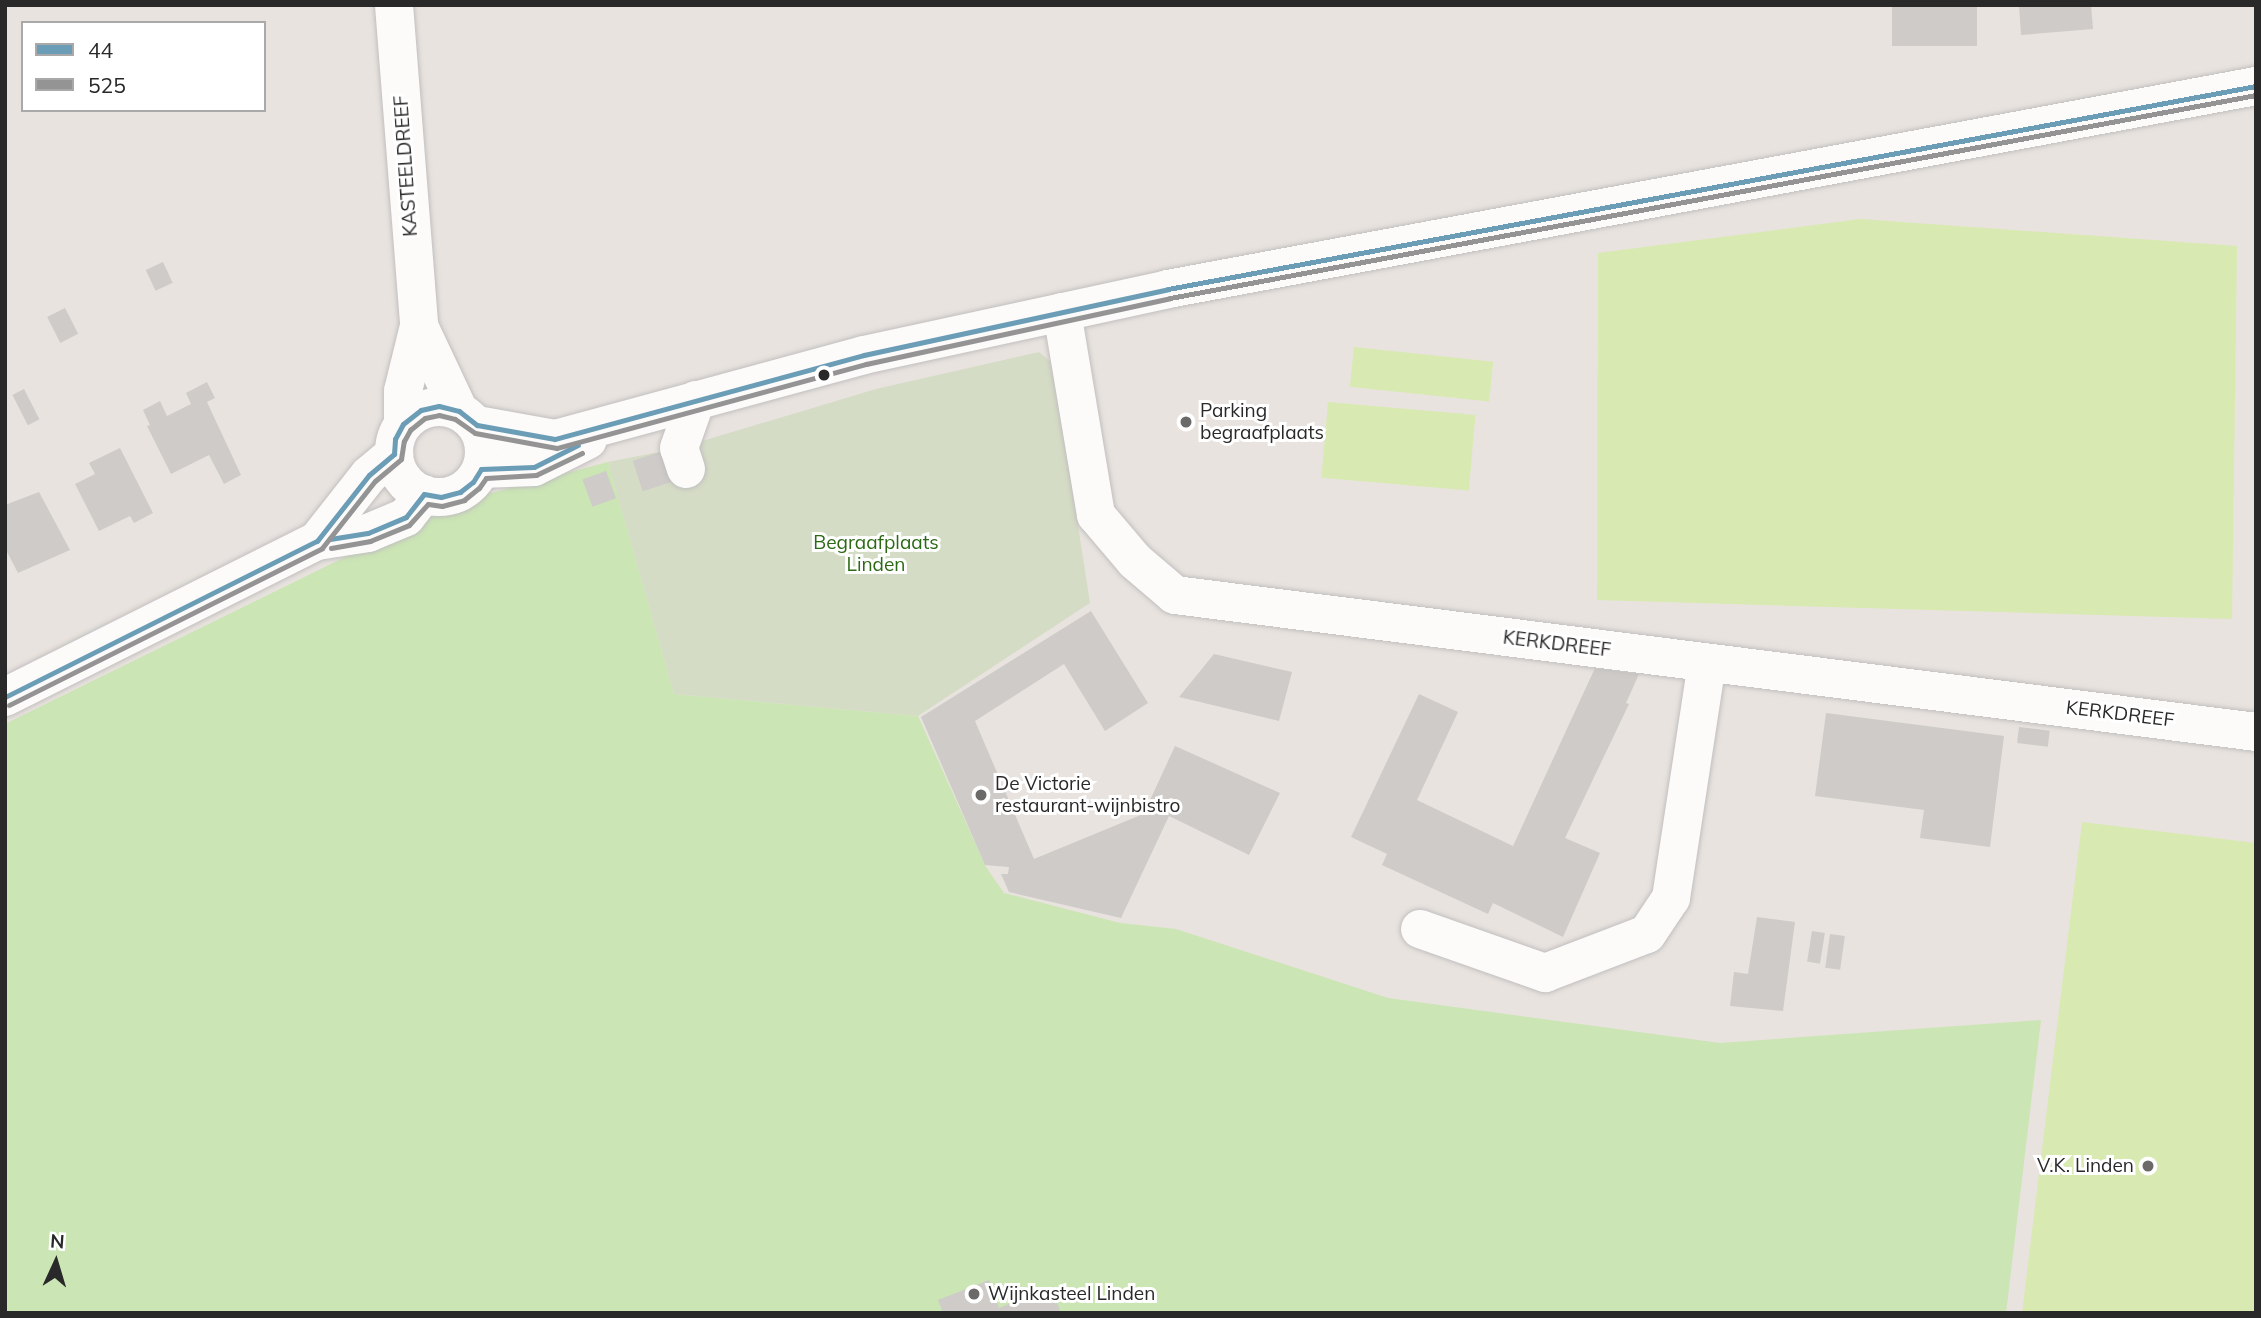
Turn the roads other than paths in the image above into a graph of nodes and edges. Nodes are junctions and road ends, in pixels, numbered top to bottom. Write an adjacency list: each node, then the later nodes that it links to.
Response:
1 (394, 5): 4 (street, KASTEELDREEF)
2 (2256, 86): 3 (street)
3 (1062, 312): 5 (street); 13 (street, KERKDREEF)
4 (419, 326): 6 (street, KASTEELDREEF); 8 (street, KASTEELDREEF)
5 (696, 400): 7 (street); 9 (street)
6 (468, 418): 7 (street); 8 (street); 10 (street)
7 (627, 420): 10 (street)
8 (399, 439): 11 (street); 12 (street)
9 (687, 468)
10 (481, 469): 11 (street)
11 (424, 494): 12 (street)
12 (317, 541): 14 (street)
13 (1707, 663): 15 (street, KERKDREEF); 16 (street)
14 (5, 697)
15 (2256, 732)
16 (1420, 929)

